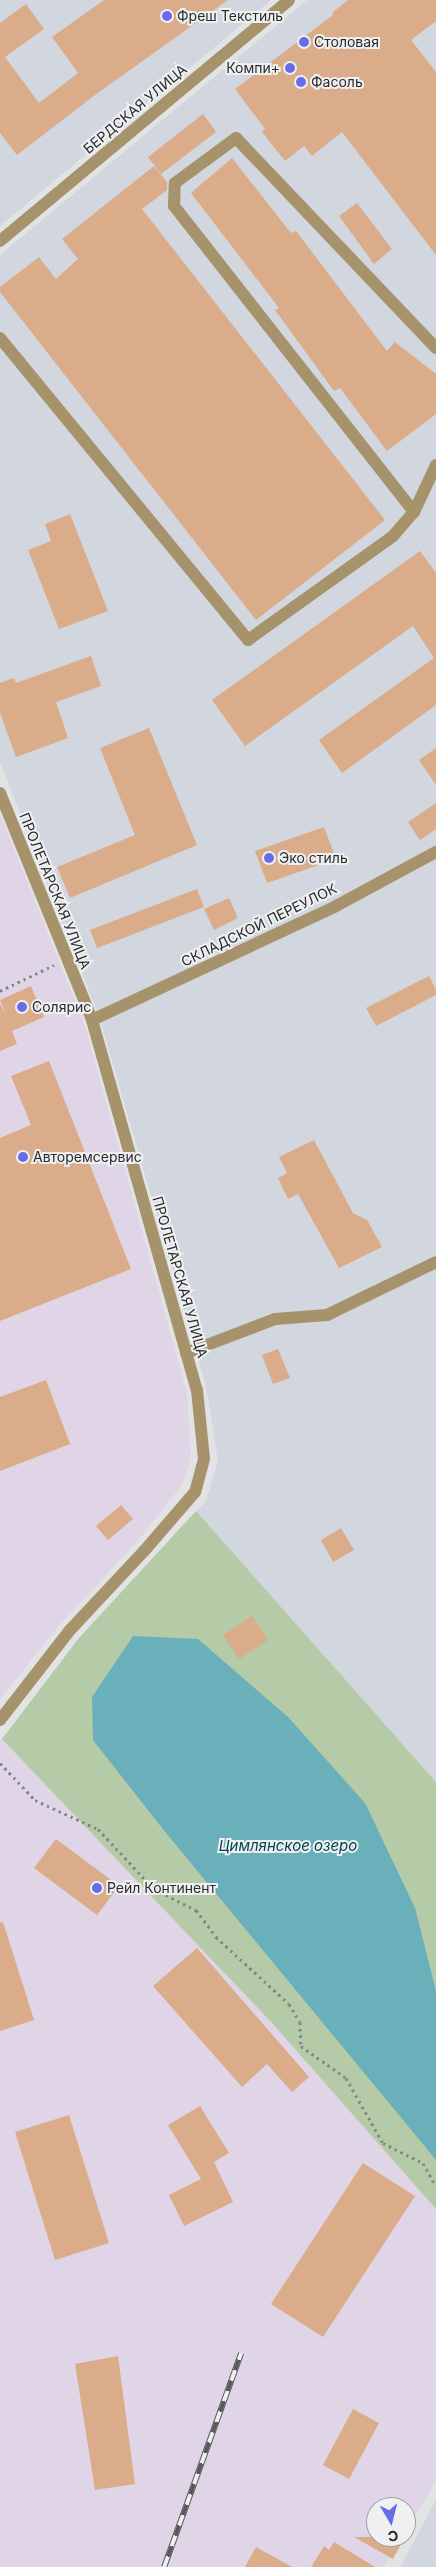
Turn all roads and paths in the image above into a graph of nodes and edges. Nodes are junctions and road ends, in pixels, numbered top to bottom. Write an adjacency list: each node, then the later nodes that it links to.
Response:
1 (289, 0): 2 (street, БЕРДСКАЯ УЛИЦА)
2 (0, 241)
3 (0, 338): 6 (street)
4 (436, 348): 6 (street)
5 (436, 465): 6 (street)
6 (414, 512)
7 (0, 793): 9 (street, ПРОЛЕТАРСКАЯ УЛИЦА)
8 (436, 852): 11 (street, СКЛАДСКОЙ ПЕРЕУЛОК)
9 (66, 959): 10 (path); 11 (street, ПРОЛЕТАРСКАЯ УЛИЦА)
10 (0, 991)
11 (92, 1020): 13 (street, ПРОЛЕТАРСКАЯ УЛИЦА)
12 (436, 1262): 13 (street)
13 (186, 1353): 14 (street, ПРОЛЕТАРСКАЯ УЛИЦА)
14 (0, 1720)
15 (0, 1763): 16 (path)
16 (436, 2186)

